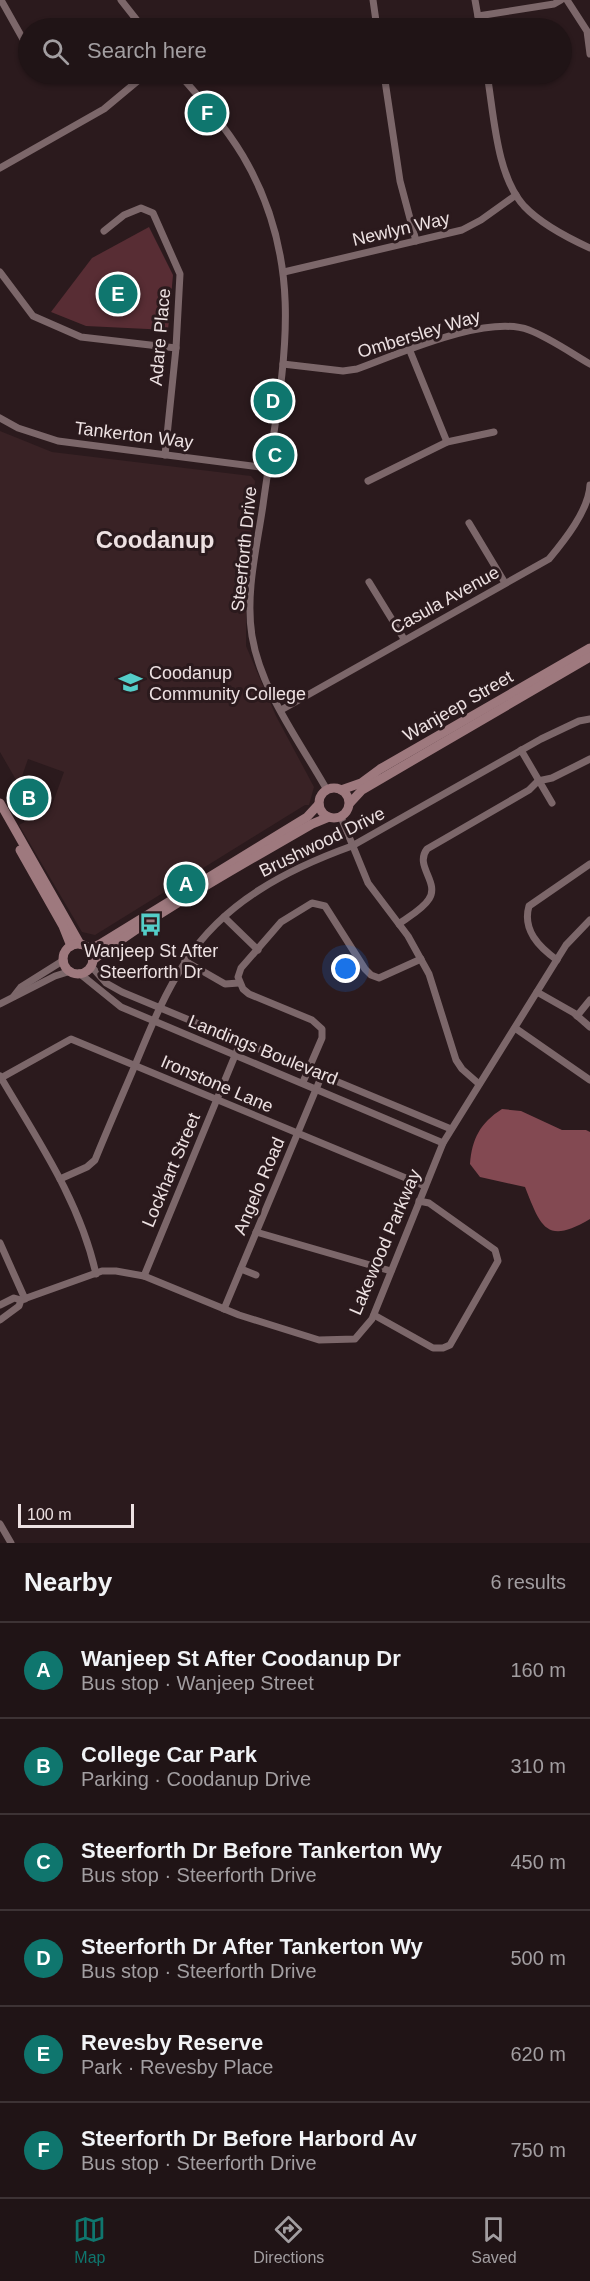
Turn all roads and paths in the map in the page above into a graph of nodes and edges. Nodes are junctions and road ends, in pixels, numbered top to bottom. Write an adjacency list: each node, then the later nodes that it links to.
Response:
1 (1, 0): 10 (street)
2 (120, 0): 8 (street)
3 (373, 0): 9 (street)
4 (475, 0): 7 (street)
5 (561, 0): 7 (street)
6 (567, 0): 11 (street)
7 (478, 16)
8 (135, 18)
9 (376, 18)
10 (18, 30)
11 (590, 54)
12 (134, 84): 16 (street)
13 (187, 84): 22 (street, Steerforth Drive)
14 (385, 84): 19 (street)
15 (489, 84): 17 (street)
16 (0, 168)
17 (516, 195): 19 (street, Newlyn Way); 20 (street)
18 (104, 231): 23 (street, Adare Place)
19 (416, 241): 22 (street, Newlyn Way)
20 (590, 248)
21 (0, 272): 23 (street)
22 (284, 272): 25 (street, Steerforth Drive)
23 (176, 348): 30 (street, Adare Place)
24 (411, 351): 25 (street, Ombersley Way); 26 (street, Ombersley Way); 29 (street)
25 (283, 364): 31 (street, Steerforth Drive)
26 (590, 364)
27 (0, 418): 30 (street, Tankerton Way)
28 (494, 432): 29 (street)
29 (447, 442): 32 (street)
30 (165, 454): 31 (street, Tankerton Way)
31 (268, 468): 41 (street, Steerforth Drive)
32 (368, 481)
33 (590, 485): 34 (street, Casula Avenue)
34 (590, 495): 37 (street, Casula Avenue)
35 (469, 523): 37 (street)
36 (369, 582): 38 (street)
37 (505, 583): 38 (street, Casula Avenue)
38 (404, 639): 41 (street, Casula Avenue)
39 (590, 648): 47 (main road, Wanjeep Street)
40 (590, 657): 49 (main road, Wanjeep Street)
41 (280, 710): 46 (street, Steerforth Drive)
42 (590, 719): 43 (street, Brushwood Drive)
43 (521, 750): 45 (street); 55 (street, Brushwood Drive)
44 (590, 759): 45 (street)
45 (538, 781): 50 (street); 59 (street)
46 (327, 790): 47 (main road); 51 (main road)
47 (341, 790): 49 (main road)
48 (0, 803): 60 (main road)
49 (350, 803): 54 (main road)
50 (552, 803)
51 (319, 804): 53 (main road); 60 (main road)
52 (0, 814): 60 (main road)
53 (329, 817): 54 (main road); 66 (main road)
54 (341, 817): 55 (street)
55 (352, 846): 57 (street, Brushwood Drive); 59 (street)
56 (590, 864): 64 (street)
57 (224, 917): 61 (street); 65 (street, Brushwood Drive)
58 (590, 920): 64 (street, Lakewood Parkway)
59 (399, 924): 62 (street)
60 (80, 946): 63 (main road); 66 (main road)
61 (258, 950): 62 (street); 68 (street)
62 (421, 959): 86 (street)
63 (64, 960): 67 (main road); 70 (street)
64 (557, 960): 69 (street, Lakewood Parkway)
65 (185, 961): 68 (street); 73 (street, Brushwood Drive)
66 (92, 963): 67 (main road); 73 (street, Landings Boulevard)
67 (75, 972): 70 (street); 75 (street, Landings Boulevard)
68 (239, 983): 81 (street)
69 (537, 992): 74 (street); 77 (street, Lakewood Parkway)
70 (14, 996): 72 (street)
71 (590, 1000): 74 (street)
72 (0, 1004)
73 (160, 1008): 75 (street, Brushwood Drive); 78 (street, Landings Boulevard)
74 (577, 1016): 76 (street)
75 (154, 1022): 79 (street, Landings Boulevard); 80 (street, Brushwood Drive)
76 (590, 1027)
77 (515, 1028): 84 (street); 86 (street, Lakewood Parkway)
78 (241, 1041): 79 (street, Lockhart Street); 81 (street, Landings Boulevard)
79 (235, 1055): 85 (street, Landings Boulevard); 88 (street, Lockhart Street)
80 (135, 1066): 83 (street, Ironstone Lane); 88 (street, Ironstone Lane); 92 (street, Brushwood Drive)
81 (308, 1070): 82 (street, Landings Boulevard); 85 (street)
82 (322, 1075): 87 (street, Angelo Road); 89 (street, Landings Boulevard)
83 (1, 1077): 92 (street)
84 (590, 1080)
85 (303, 1082): 87 (street, Landings Boulevard)
86 (479, 1084): 89 (street, Lakewood Parkway)
87 (316, 1088): 90 (street, Angelo Road); 91 (street, Landings Boulevard)
88 (217, 1100): 90 (street, Ironstone Lane); 103 (street, Lockhart Street)
89 (451, 1129): 91 (street, Lakewood Parkway)
90 (297, 1134): 93 (street, Ironstone Lane); 95 (street, Angelo Road)
91 (442, 1143): 93 (street, Lakewood Parkway)
92 (60, 1179): 101 (street)
93 (425, 1186): 94 (street, Lakewood Parkway)
94 (419, 1201): 100 (street, Lakewood Parkway); 107 (street)
95 (256, 1232): 99 (street, Angelo Road); 100 (street)
96 (0, 1243): 98 (street)
97 (0, 1256): 98 (street)
98 (8, 1264): 104 (street)
99 (241, 1269): 102 (street); 106 (street, Angelo Road)
100 (391, 1271): 107 (street, Lakewood Parkway)
101 (96, 1274): 103 (street, Lakewood Parkway); 104 (street, Lakewood Parkway)
102 (256, 1275)
103 (144, 1276): 106 (street, Lakewood Parkway)
104 (23, 1300): 105 (street, Lakewood Parkway); 108 (street, Lakewood Parkway)
105 (0, 1305)
106 (224, 1309): 107 (street, Lakewood Parkway)
107 (374, 1315)
108 (0, 1320)
109 (0, 1524): 110 (street)
110 (11, 1543)

